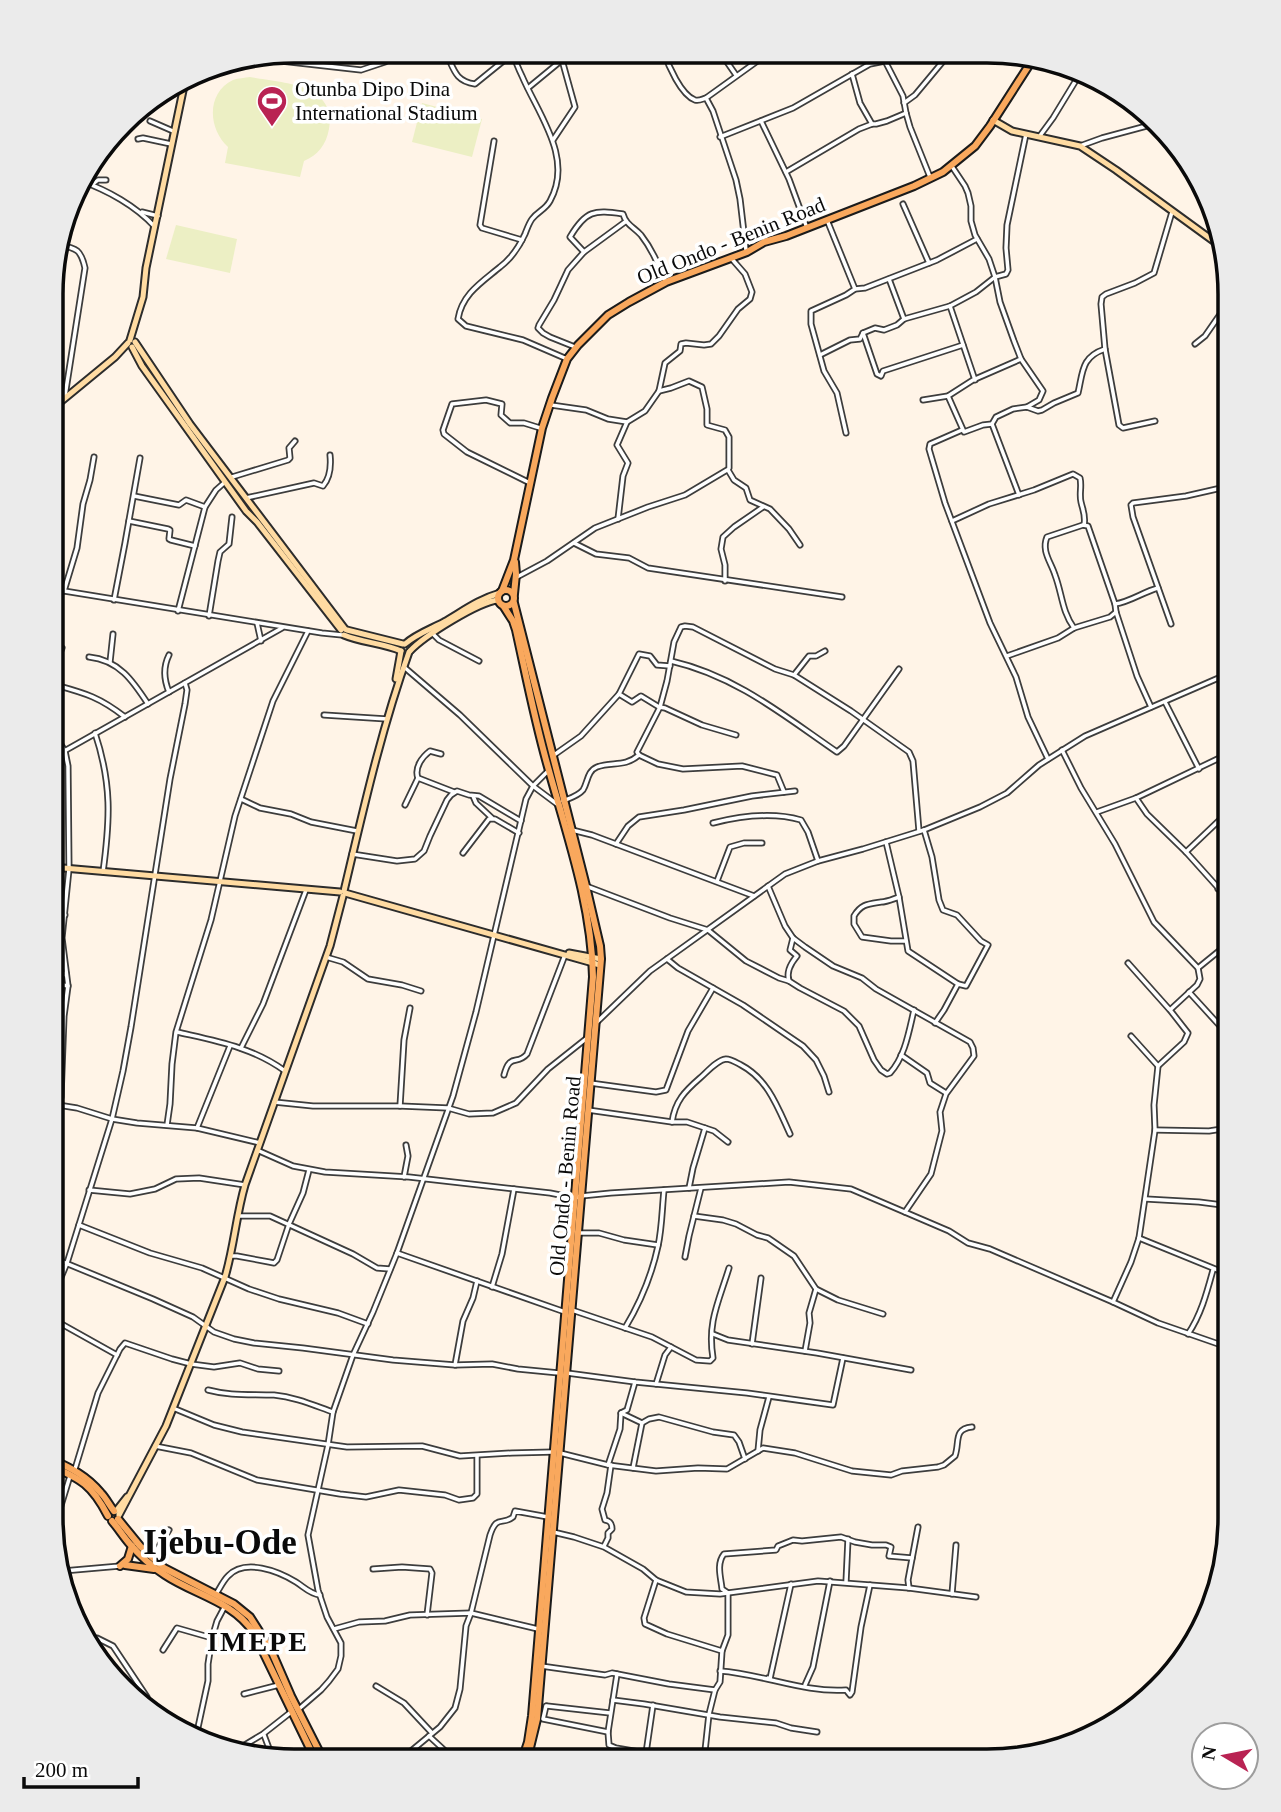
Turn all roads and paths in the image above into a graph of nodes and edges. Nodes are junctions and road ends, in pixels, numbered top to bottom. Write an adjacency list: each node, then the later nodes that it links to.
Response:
1 (302, 63): 2 (street)
2 (381, 63)
3 (450, 63): 4 (street)
4 (499, 63)
5 (517, 63): 18 (street)
6 (559, 63): 18 (street)
7 (563, 63): 33 (street)
8 (668, 63): 20 (street)
9 (728, 63): 16 (street)
10 (754, 63): 16 (street)
11 (875, 63): 15 (street)
12 (886, 63): 21 (street)
13 (942, 63): 21 (street)
14 (1028, 67): 23 (main road, Old Ondo - Benin Road)
15 (852, 74): 25 (street); 26 (street)
16 (736, 75): 20 (street)
17 (1075, 81): 31 (street)
18 (528, 88): 33 (street)
19 (182, 92): 28 (street)
20 (706, 98): 30 (street)
21 (904, 103): 22 (street)
22 (905, 113): 26 (street); 39 (street)
23 (993, 120): 29 (street); 37 (main road, Old Ondo - Benin Road)
24 (150, 121): 28 (street)
25 (761, 121): 30 (street); 38 (street)
26 (872, 124): 38 (street)
27 (1145, 126): 36 (street)
28 (175, 131): 35 (street)
29 (1026, 133): 31 (street); 58 (street)
30 (720, 137): 55 (street)
31 (1039, 137): 36 (street)
32 (138, 139): 35 (street)
33 (553, 140): 51 (street)
34 (494, 141): 51 (street)
35 (173, 144): 45 (street)
36 (1080, 146): 44 (street)
37 (951, 166): 39 (main road, Old Ondo - Benin Road); 50 (street)
38 (786, 172): 49 (street)
39 (931, 179): 46 (main road, Old Ondo - Benin Road)
40 (106, 180): 41 (street)
41 (93, 184): 43 (street)
42 (903, 204): 57 (street)
43 (139, 212): 45 (street); 48 (street)
44 (1172, 212): 52 (street); 70 (street)
45 (158, 216): 48 (street)
46 (827, 220): 49 (main road, Old Ondo - Benin Road); 61 (street)
47 (625, 222): 54 (street); 54 (street); 60 (street)
48 (155, 228): 66 (street)
49 (807, 228): 55 (main road, Old Ondo - Benin Road)
50 (977, 239): 57 (street); 58 (street)
51 (522, 240): 72 (street)
52 (1211, 240)
53 (68, 247): 77 (street)
54 (584, 252): 69 (street)
55 (747, 252): 56 (main road, Old Ondo - Benin Road)
56 (731, 258): 60 (main road, Old Ondo - Benin Road); 75 (street)
57 (929, 263): 59 (street)
58 (995, 277): 62 (street); 73 (street)
59 (889, 278): 61 (street); 64 (street)
60 (666, 282): 69 (main road, Old Ondo - Benin Road)
61 (855, 289): 71 (street)
62 (950, 306): 64 (street); 68 (street)
63 (1218, 317): 67 (street)
64 (904, 319): 65 (street)
65 (863, 333): 68 (street); 71 (street)
66 (131, 344): 77 (street); 92 (street); 93 (street)
67 (1195, 344)
68 (963, 345): 74 (street)
69 (576, 348): 72 (main road, Old Ondo - Benin Road)
70 (1105, 349): 80 (street); 81 (street)
71 (820, 355): 86 (street)
72 (567, 359): 79 (main road, Old Ondo - Benin Road)
73 (1021, 359): 74 (street); 80 (street)
74 (975, 380): 76 (street)
75 (659, 391): 82 (street); 91 (street)
76 (948, 396): 78 (street); 85 (street)
77 (65, 398)
78 (923, 400)
79 (550, 405): 82 (street); 84 (main road, Old Ondo - Benin Road)
80 (1027, 407): 83 (street)
81 (1155, 421)
82 (627, 422): 102 (street)
83 (992, 424): 85 (street); 96 (street)
84 (542, 428): 94 (main road, Old Ondo - Benin Road); 94 (street)
85 (962, 430): 104 (street)
86 (846, 433)
87 (295, 441): 92 (street)
88 (330, 455): 98 (street)
89 (94, 457): 113 (street)
90 (140, 458): 97 (street)
91 (728, 470): 100 (street); 102 (street)
92 (231, 478): 98 (street)
93 (225, 482): 99 (street); 129 (street)
94 (531, 484): 109 (main road, Old Ondo - Benin Road)
95 (1218, 489): 112 (street)
96 (1019, 495): 104 (street); 105 (street)
97 (133, 496): 99 (street); 103 (street)
98 (246, 498): 129 (street)
99 (205, 508): 108 (street)
100 (763, 508): 107 (street); 111 (street)
101 (232, 517): 123 (street)
102 (618, 519): 106 (street)
103 (129, 521): 108 (street); 117 (street)
104 (952, 521): 137 (street)
105 (1083, 525): 119 (street); 127 (street)
106 (574, 543): 110 (street); 111 (street)
107 (800, 545)
108 (195, 546): 121 (street)
109 (514, 560): 110 (main road, Old Ondo - Benin Road); 115 (main road, Old Ondo - Benin Road)
110 (515, 578): 114 (main road, Old Ondo - Benin Road)
111 (725, 581): 116 (street)
112 (1159, 588): 119 (street); 125 (street)
113 (64, 591): 117 (street)
114 (514, 594): 115 (main road); 118 (main road, Old Ondo - Benin Road)
115 (500, 595): 120 (main road, Old Ondo - Benin Road); 130 (street); 133 (street)
116 (842, 597)
117 (114, 600): 121 (street)
118 (514, 603): 120 (main road); 166 (main road, Old Ondo - Benin Road)
119 (1115, 604): 122 (street)
120 (504, 607): 170 (main road, Old Ondo - Benin Road)
121 (178, 611): 123 (street)
122 (1116, 612): 127 (street); 154 (street)
123 (209, 616): 124 (street)
124 (257, 623): 126 (street); 132 (street)
125 (1171, 624)
126 (284, 628): 128 (street); 132 (street)
127 (1074, 628): 137 (street)
128 (308, 631): 129 (street); 178 (street)
129 (344, 632): 133 (street)
130 (432, 633): 135 (street); 139 (street)
131 (113, 634): 140 (street)
132 (261, 640): 146 (street)
133 (402, 648): 135 (street); 150 (street)
134 (825, 651): 144 (street)
135 (410, 652): 142 (street)
136 (169, 655): 148 (street)
137 (1007, 656): 167 (street)
138 (89, 657): 140 (street)
139 (479, 661)
140 (110, 662): 152 (street)
141 (670, 663): 144 (street); 149 (street); 153 (street); 158 (street)
142 (404, 667): 150 (street); 172 (street)
143 (899, 669): 158 (street)
144 (794, 675): 158 (street)
145 (1218, 678): 151 (street)
146 (185, 683): 148 (street); 201 (street)
147 (63, 687): 156 (street)
148 (169, 692): 152 (street)
149 (619, 694): 153 (street); 166 (street)
150 (392, 699): 157 (street)
151 (1164, 701): 154 (street); 169 (street)
152 (148, 704): 156 (street)
153 (659, 707): 160 (street); 165 (street)
154 (1151, 707): 162 (street)
155 (324, 715): 157 (street)
156 (125, 717): 159 (street)
157 (387, 719): 188 (street)
158 (863, 720): 189 (street)
159 (95, 733): 163 (street); 200 (street)
160 (736, 735)
161 (63, 748): 163 (street)
162 (1062, 750): 167 (street); 181 (street)
163 (65, 751): 199 (street)
164 (441, 754): 171 (street)
165 (639, 755): 173 (street); 179 (street)
166 (553, 756): 179 (main road, Old Ondo - Benin Road)
167 (1048, 759): 187 (street)
168 (1218, 759): 169 (street)
169 (1199, 769): 177 (street)
170 (549, 770): 172 (street); 179 (main road, Old Ondo - Benin Road)
171 (418, 778): 175 (street); 180 (street)
172 (533, 786): 179 (street); 183 (street)
173 (784, 792): 174 (street); 193 (street)
174 (795, 792)
175 (454, 793): 176 (street); 196 (street)
176 (473, 795): 182 (street); 183 (street)
177 (1136, 798): 181 (street); 194 (street)
178 (241, 799): 188 (street); 202 (street)
179 (560, 802): 186 (main road, Old Ondo - Benin Road); 222 (main road, Old Ondo - Benin Road)
180 (405, 805)
181 (1097, 812): 224 (street)
182 (492, 818): 190 (street); 195 (street)
183 (522, 821): 190 (street)
184 (1218, 821): 194 (street)
185 (713, 823): 197 (street)
186 (572, 830): 193 (street); 204 (main road, Old Ondo - Benin Road)
187 (924, 830): 189 (street); 228 (street)
188 (357, 831): 196 (street)
189 (919, 831): 191 (street)
190 (519, 833): 214 (street)
191 (886, 842): 197 (street); 210 (street)
192 (762, 843): 203 (street)
193 (616, 844): 203 (street)
194 (1186, 852): 206 (street)
195 (463, 853)
196 (352, 855): 208 (street)
197 (818, 861): 205 (street)
198 (63, 868): 199 (street)
199 (69, 869): 200 (street); 211 (street)
200 (103, 872): 201 (street)
201 (155, 877): 202 (street); 259 (street)
202 (221, 881): 207 (street); 241 (street)
203 (717, 881): 209 (street)
204 (586, 886): 212 (street); 222 (main road, Old Ondo - Benin Road)
205 (768, 886): 209 (street); 215 (street)
206 (1218, 889)
207 (306, 890): 208 (street); 246 (street)
208 (342, 893): 214 (street); 219 (street)
209 (754, 896): 212 (street)
210 (900, 897): 216 (street); 216 (street)
211 (65, 915): 213 (street)
212 (708, 930): 221 (street); 227 (street)
213 (63, 931)
214 (494, 935): 220 (street); 257 (street)
215 (793, 938): 227 (street); 235 (street)
216 (905, 941): 228 (street)
217 (63, 947): 225 (street)
218 (1218, 952): 224 (street)
219 (326, 953): 232 (street); 249 (street)
220 (562, 954): 222 (street); 250 (street)
221 (667, 959): 231 (street); 240 (street)
222 (597, 962): 240 (main road, Old Ondo - Benin Road)
223 (1128, 963): 236 (street)
224 (1198, 968): 233 (street)
225 (66, 972): 226 (street); 230 (street)
226 (63, 974)
227 (789, 981): 247 (street)
228 (958, 984): 238 (street)
229 (63, 985): 230 (street)
230 (68, 986): 237 (street)
231 (713, 988): 251 (street); 252 (street)
232 (421, 991)
233 (1189, 992): 236 (street); 239 (street)
234 (410, 1009): 256 (street)
235 (914, 1010): 238 (street); 247 (street)
236 (1170, 1010): 248 (street)
237 (64, 1016): 244 (street)
238 (934, 1023): 253 (street)
239 (1218, 1024)
240 (592, 1026): 242 (main road, Old Ondo - Benin Road); 251 (main road, Old Ondo - Benin Road)
241 (176, 1031): 245 (street); 261 (street)
242 (589, 1036): 257 (street); 280 (main road, Old Ondo - Benin Road)
243 (1131, 1036): 248 (street)
244 (63, 1043)
245 (230, 1046): 246 (street); 262 (street)
246 (241, 1048): 249 (street)
247 (901, 1055): 253 (street)
248 (1158, 1066): 264 (street)
249 (285, 1071): 254 (street)
250 (504, 1075)
251 (590, 1083): 258 (main road, Old Ondo - Benin Road)
252 (828, 1092)
253 (946, 1094): 283 (street)
254 (274, 1102): 256 (street); 268 (street)
255 (63, 1106): 259 (street)
256 (400, 1106): 257 (street)
257 (448, 1108): 273 (street)
258 (588, 1110): 260 (street); 280 (main road, Old Ondo - Benin Road)
259 (112, 1119): 261 (street); 279 (street)
260 (672, 1122): 263 (street); 266 (street)
261 (167, 1125): 262 (street)
262 (197, 1128): 268 (street)
263 (705, 1128): 267 (street); 275 (street)
264 (1155, 1130): 265 (street); 281 (street)
265 (1218, 1130)
266 (790, 1134)
267 (728, 1142)
268 (260, 1143): 270 (street)
269 (406, 1145): 272 (street)
270 (257, 1150): 271 (street); 274 (street)
271 (309, 1170): 272 (street); 286 (street)
272 (404, 1177): 273 (street)
273 (424, 1179): 277 (street); 291 (street)
274 (245, 1185): 279 (street); 284 (street)
275 (690, 1188): 276 (street); 278 (street)
276 (701, 1188): 283 (street); 285 (street)
277 (514, 1189): 280 (street); 304 (street)
278 (664, 1190): 280 (street); 290 (street)
279 (89, 1191): 287 (street)
280 (578, 1197): 288 (main road, Old Ondo - Benin Road); 307 (main road, Old Ondo - Benin Road)
281 (1146, 1199): 282 (street); 289 (street)
282 (1218, 1204)
283 (905, 1212): 306 (street)
284 (238, 1216): 286 (street); 292 (street)
285 (694, 1216): 293 (street); 305 (street)
286 (289, 1224): 292 (street); 297 (street)
287 (79, 1225): 295 (street); 301 (street)
288 (578, 1233): 290 (street); 307 (main road, Old Ondo - Benin Road)
289 (1139, 1238): 298 (street); 306 (street)
290 (658, 1245): 312 (street)
291 (397, 1253): 297 (street); 303 (street)
292 (231, 1256): 301 (street)
293 (685, 1257)
294 (63, 1262): 295 (street)
295 (67, 1264): 300 (street); 311 (street)
296 (729, 1268): 313 (street)
297 (390, 1269): 309 (street)
298 (1213, 1270): 299 (street); 314 (street)
299 (1218, 1271)
300 (63, 1273)
301 (225, 1277): 309 (street); 311 (street)
302 (761, 1278): 315 (street)
303 (477, 1281): 304 (street); 323 (street)
304 (492, 1287): 307 (street)
305 (816, 1289): 308 (street); 318 (street)
306 (1113, 1302): 314 (street)
307 (568, 1311): 312 (street); 326 (main road, Old Ondo - Benin Road)
308 (883, 1314)
309 (368, 1324): 319 (street)
310 (63, 1325): 320 (street)
311 (207, 1326): 319 (street); 322 (street)
312 (625, 1328): 317 (street)
313 (713, 1334): 315 (street); 317 (street)
314 (1188, 1334): 316 (street)
315 (752, 1343): 318 (street)
316 (1218, 1344)
317 (671, 1346): 328 (street)
318 (804, 1351): 321 (street)
319 (353, 1354): 323 (street); 332 (street)
320 (117, 1355): 322 (street); 346 (street)
321 (843, 1358): 324 (street); 330 (street)
322 (191, 1364): 325 (street); 331 (street)
323 (455, 1365): 326 (street)
324 (911, 1370)
325 (279, 1371)
326 (563, 1373): 327 (street); 339 (main road, Old Ondo - Benin Road)
327 (635, 1382): 328 (street); 333 (street)
328 (656, 1384): 330 (street)
329 (208, 1390): 332 (street)
330 (769, 1397): 338 (street)
331 (173, 1408): 336 (street); 337 (street)
332 (333, 1412): 336 (street)
333 (621, 1413): 334 (street); 342 (street)
334 (642, 1423): 341 (street); 345 (street)
335 (972, 1427): 338 (street)
336 (328, 1445): 340 (street); 347 (street)
337 (155, 1446): 347 (street); 349 (street)
338 (758, 1451): 341 (street)
339 (557, 1453): 340 (street); 342 (street); 350 (main road, Old Ondo - Benin Road); 350 (main road, Old Ondo - Benin Road)
340 (477, 1456): 347 (street)
341 (745, 1460): 345 (street)
342 (610, 1465): 345 (street); 357 (street)
343 (63, 1466): 346 (main road)
344 (63, 1468): 346 (main road)
345 (633, 1468)
346 (73, 1471): 348 (street); 349 (main road)
347 (317, 1489): 373 (street)
348 (63, 1500)
349 (114, 1516): 356 (main road); 359 (main road)
350 (550, 1520): 353 (main road, Old Ondo - Benin Road); 376 (street); 378 (main road, Old Ondo - Benin Road)
351 (918, 1527): 358 (street)
352 (169, 1530): 359 (street)
353 (553, 1532): 357 (street); 378 (main road, Old Ondo - Benin Road)
354 (848, 1539): 358 (street); 366 (street); 370 (street)
355 (956, 1545): 372 (street)
356 (132, 1546): 359 (main road); 360 (main road)
357 (604, 1546): 364 (street)
358 (912, 1558): 369 (street)
359 (149, 1559): 360 (street); 361 (main road); 371 (main road)
360 (122, 1565): 361 (main road); 363 (street)
361 (156, 1569): 375 (main road)
362 (373, 1569): 377 (street)
363 (69, 1570)
364 (656, 1580): 370 (street); 383 (street)
365 (830, 1581): 366 (street); 367 (street); 390 (street)
366 (846, 1582): 368 (street)
367 (791, 1584): 370 (street); 387 (street)
368 (870, 1585): 369 (street); 390 (street)
369 (909, 1588): 372 (street)
370 (728, 1592): 383 (street)
371 (216, 1594): 373 (street); 398 (main road)
372 (951, 1594): 374 (street)
373 (320, 1595): 379 (street)
374 (976, 1597)
375 (225, 1606): 381 (street); 388 (main road)
376 (471, 1614): 377 (street); 378 (street); 405 (street)
377 (427, 1615): 379 (street)
378 (541, 1625): 384 (main road, Old Ondo - Benin Road); 412 (main road, Old Ondo - Benin Road)
379 (334, 1629): 398 (street)
380 (98, 1638): 393 (street)
381 (212, 1638): 382 (street); 401 (street)
382 (163, 1650)
383 (722, 1651): 385 (street)
384 (541, 1666): 386 (street); 395 (main road, Old Ondo - Benin Road)
385 (720, 1671): 387 (street); 391 (street)
386 (617, 1674): 391 (street); 394 (street)
387 (766, 1678): 390 (street)
388 (279, 1685): 392 (street); 398 (main road)
389 (376, 1686): 405 (street)
390 (803, 1686)
391 (715, 1690): 400 (street)
392 (244, 1694)
393 (146, 1695)
394 (613, 1700): 396 (street); 399 (street)
395 (537, 1705): 397 (street); 413 (main road, Old Ondo - Benin Road)
396 (653, 1705): 400 (street); 415 (street)
397 (546, 1706): 399 (street); 403 (street)
398 (294, 1711): 404 (street); 408 (main road); 409 (main road)
399 (610, 1713): 403 (street)
400 (709, 1714): 402 (street); 416 (street)
401 (198, 1727)
402 (817, 1731)
403 (608, 1732): 414 (street)
404 (263, 1734): 406 (street); 407 (street)
405 (430, 1734): 410 (street); 411 (street)
406 (247, 1744)
407 (268, 1747)
408 (311, 1749)
409 (317, 1749)
410 (413, 1749)
411 (444, 1749)
412 (528, 1749)
413 (530, 1749)
414 (628, 1749)
415 (647, 1749)
416 (705, 1749)

